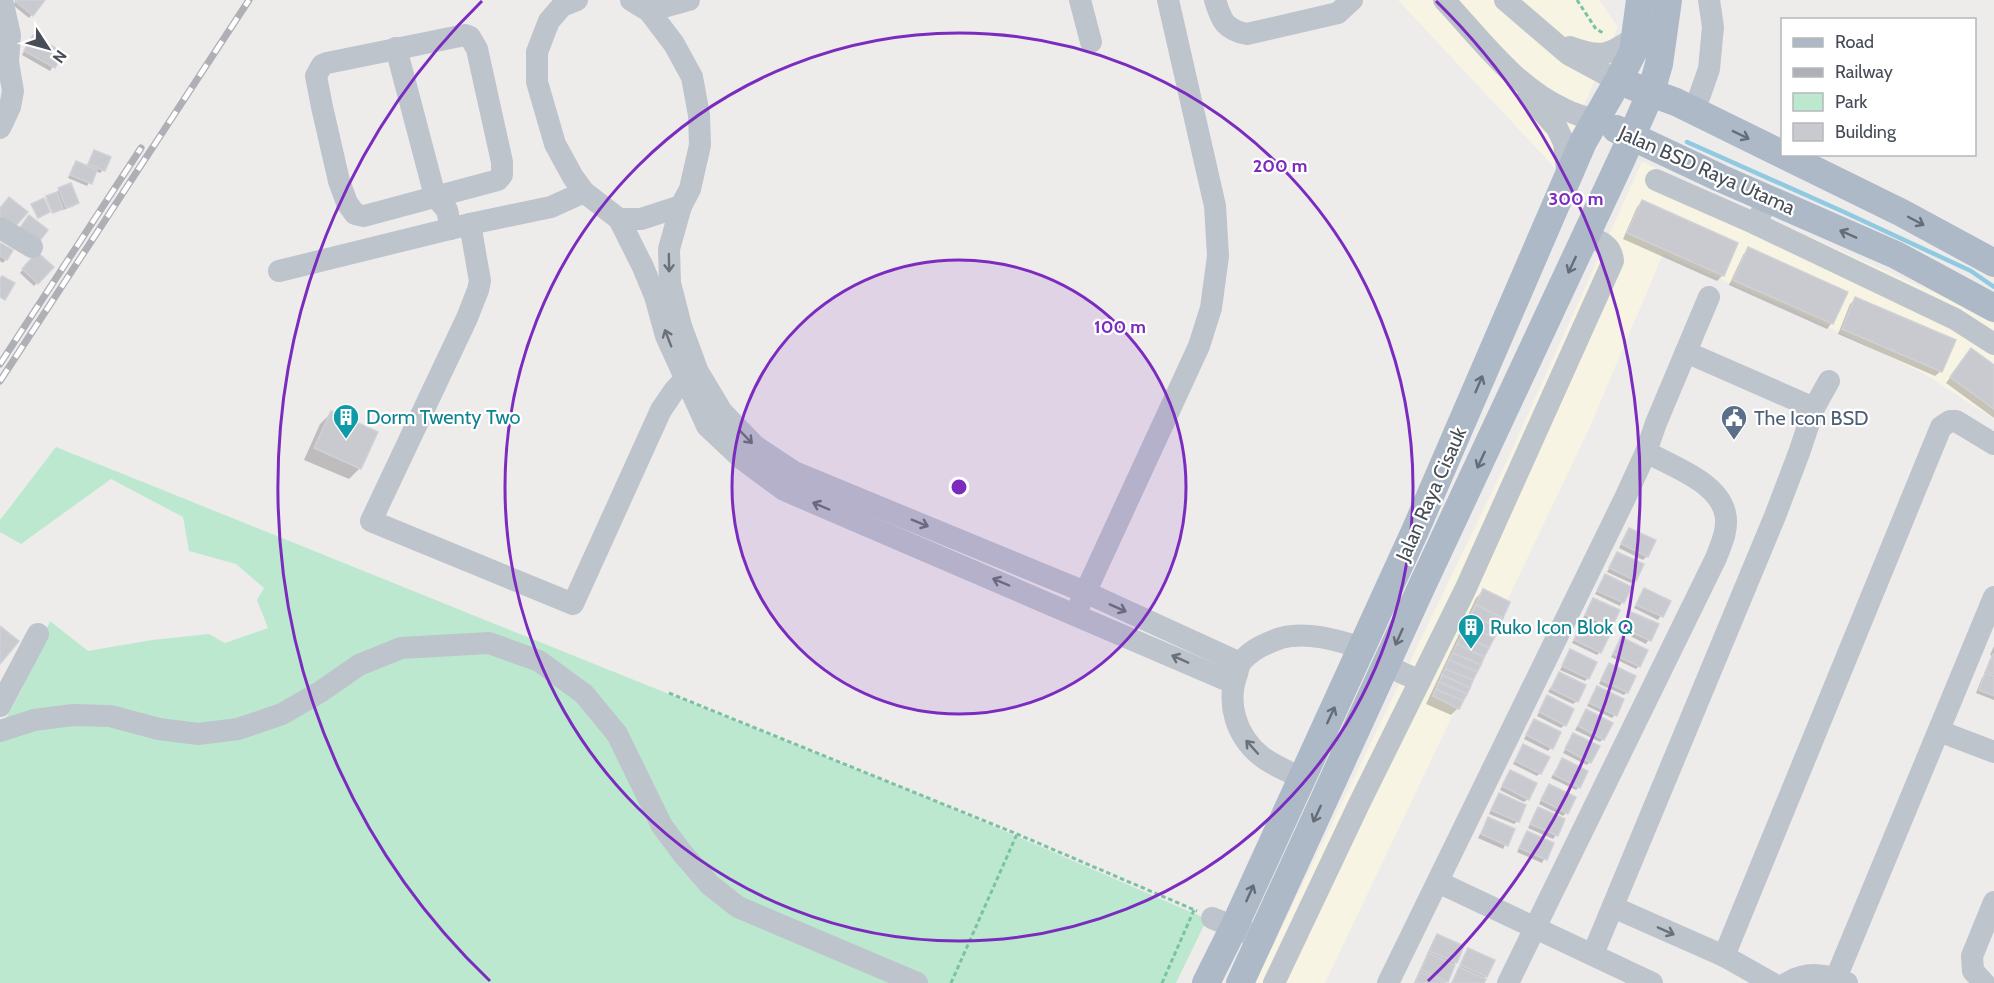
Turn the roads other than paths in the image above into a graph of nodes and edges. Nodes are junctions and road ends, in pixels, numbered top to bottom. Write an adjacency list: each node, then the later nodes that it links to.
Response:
1 (2, 0): 25 (street)
2 (689, 0): 14 (street)
3 (1080, 0): 18 (street)
4 (1168, 0): 54 (street)
5 (1215, 0): 6 (street)
6 (1352, 0)
7 (1444, 0): 16 (street, Jalan BSD Raya Utama)
8 (1458, 0): 16 (street)
9 (1640, 0): 15 (main road, Jalan Raya Cisauk)
10 (1668, 0): 15 (main road, Jalan Raya Cisauk)
11 (1709, 0): 23 (street)
12 (1506, 1): 17 (street)
13 (567, 2): 31 (street)
14 (640, 5): 33 (street)
15 (1649, 36): 17 (street); 21 (main road, Jalan Raya Cisauk); 22 (main road, Jalan Raya Cisauk); 23 (main road)
16 (1479, 37): 20 (street, Jalan BSD Raya Utama)
17 (1552, 40): 21 (street)
18 (1090, 42)
19 (396, 48): 32 (street); 32 (street); 32 (street)
20 (1507, 69): 24 (street, Jalan BSD Raya Utama); 29 (street)
21 (1618, 81): 22 (main road); 24 (main road, Jalan Raya Cisauk)
22 (1651, 92): 23 (main road); 26 (main road, Jalan Raya Cisauk)
23 (1705, 114): 27 (main road, one-way to 27)
24 (1594, 120): 26 (main road, Jalan BSD Raya Utama); 29 (main road, Jalan Raya Cisauk)
25 (0, 128)
26 (1632, 135): 34 (main road, Jalan BSD Raya Utama); 38 (main road, Jalan Raya Cisauk)
27 (1781, 152)
28 (1789, 156): 40 (main road, one-way to 40)
29 (1568, 178): 58 (main road, Jalan Raya Cisauk, one-way to 29)
30 (1656, 180): 34 (street)
31 (584, 192): 35 (street); 37 (street)
32 (435, 196): 37 (street)
33 (681, 206): 35 (street); 54 (street, one-way to 54)
34 (1762, 211): 43 (main road, Jalan BSD Raya Utama, one-way to 34); 45 (street)
35 (619, 219): 47 (street, one-way to 35)
36 (0, 228): 39 (street)
37 (452, 228): 41 (street); 47 (street)
38 (1586, 236): 50 (main road, Jalan Raya Cisauk, one-way to 50); 51 (street)
39 (32, 247)
40 (1994, 263)
41 (279, 271)
42 (1709, 297): 46 (street)
43 (1994, 308)
44 (1994, 315): 45 (street)
45 (1988, 340)
46 (1686, 352): 49 (street); 53 (street)
47 (685, 379): 56 (street, one-way to 47)
48 (1829, 381): 49 (street)
49 (1814, 408): 70 (street)
50 (1498, 423): 51 (street); 59 (main road, Jalan Raya Cisauk, one-way to 59)
51 (1533, 438): 61 (street)
52 (1994, 444): 76 (street)
53 (1646, 452): 68 (street); 72 (street)
54 (1085, 592): 56 (street); 60 (street, one-way to 60)
55 (1994, 597): 65 (street)
56 (1076, 614): 60 (street, one-way to 56)
57 (38, 634): 62 (street)
58 (1362, 648): 60 (street); 67 (main road, Jalan Raya Cisauk, one-way to 58)
59 (1387, 666): 61 (street); 73 (main road, Jalan Raya Cisauk, one-way to 73)
60 (1237, 673): 67 (street, one-way to 60)
61 (1420, 681): 74 (street)
62 (3, 700): 63 (street)
63 (34, 720): 64 (street); 79 (street)
64 (0, 731)
65 (1939, 731): 66 (street); 78 (street)
66 (1994, 752)
67 (1301, 778): 71 (main road, Jalan Raya Cisauk, one-way to 67)
68 (1438, 882): 72 (street); 83 (street)
69 (1994, 902): 88 (street)
70 (1613, 907): 75 (street); 76 (street, one-way to 76)
71 (1213, 918): 73 (street); 80 (main road, Jalan Raya Cisauk)
72 (1535, 927): 75 (street); 84 (street)
73 (1265, 928): 74 (street); 81 (main road, Jalan Raya Cisauk)
74 (1299, 931): 82 (street)
75 (1593, 954): 77 (street)
76 (1724, 956): 86 (street)
77 (1623, 976): 85 (street)
78 (1842, 980): 87 (street)
79 (917, 983)
80 (1206, 983)
81 (1240, 983)
82 (1274, 983)
83 (1388, 983)
84 (1508, 983)
85 (1652, 983)
86 (1772, 983)
87 (1787, 983)
88 (1984, 983)

